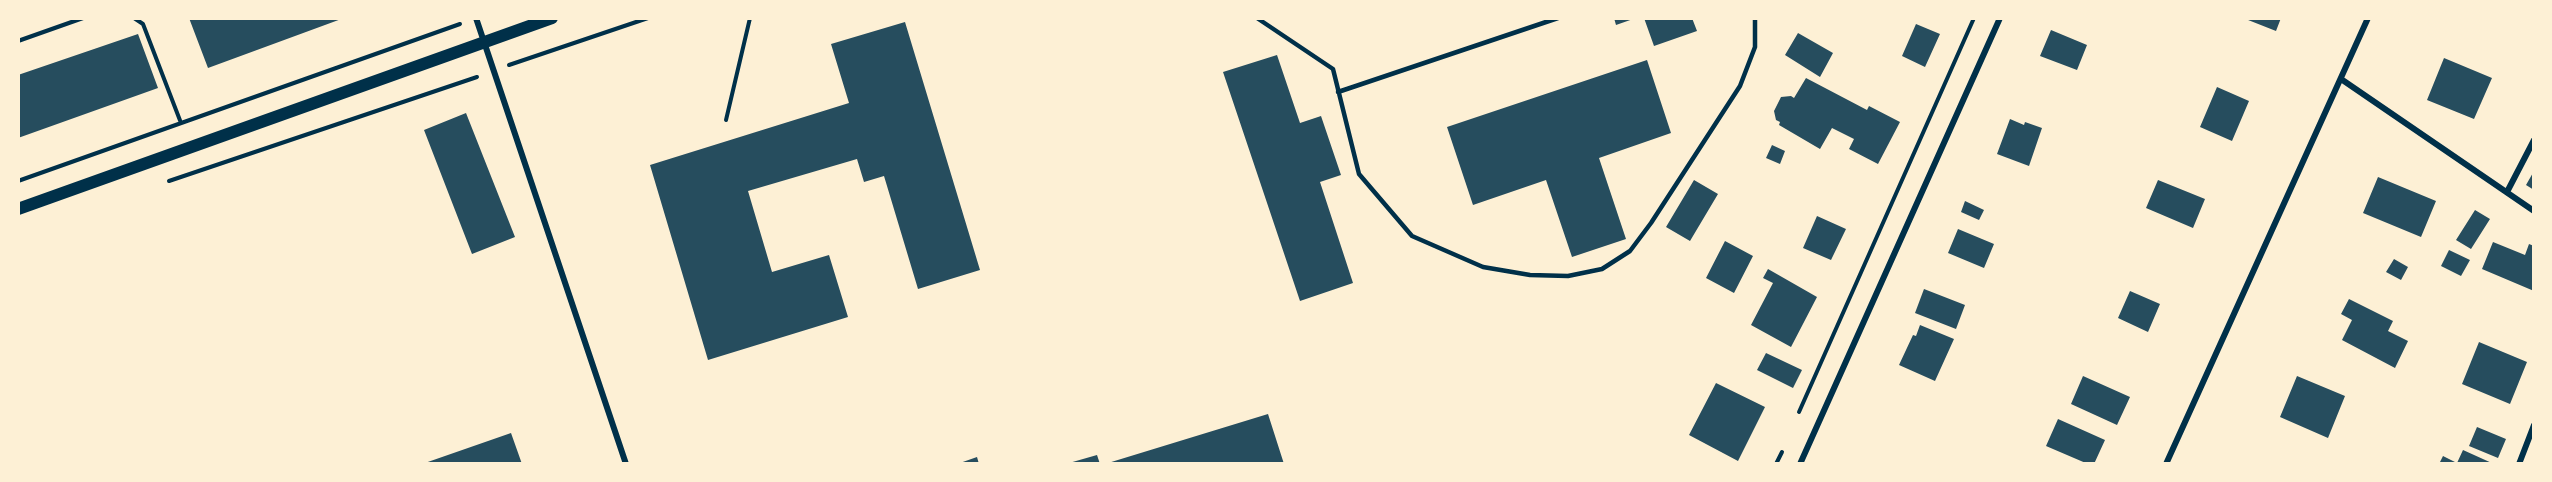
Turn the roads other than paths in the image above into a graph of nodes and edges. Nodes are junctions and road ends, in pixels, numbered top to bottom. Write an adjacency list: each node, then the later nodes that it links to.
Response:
1 (83, 18): 9 (lane)
2 (476, 18): 10 (street)
3 (552, 18): 10 (main road)
4 (1257, 18): 12 (lane)
5 (1558, 18): 12 (lane)
6 (1755, 18): 12 (lane)
7 (2000, 18): 19 (street)
8 (2368, 18): 11 (street)
9 (18, 41)
10 (484, 42): 15 (main road); 18 (street)
11 (2341, 79): 14 (street); 20 (street)
12 (1338, 92)
13 (2534, 140): 14 (street)
14 (2507, 192): 16 (street)
15 (18, 209)
16 (2534, 211)
17 (2534, 425): 21 (street)
18 (626, 464)
19 (1800, 464)
20 (2166, 464)
21 (2519, 464)

